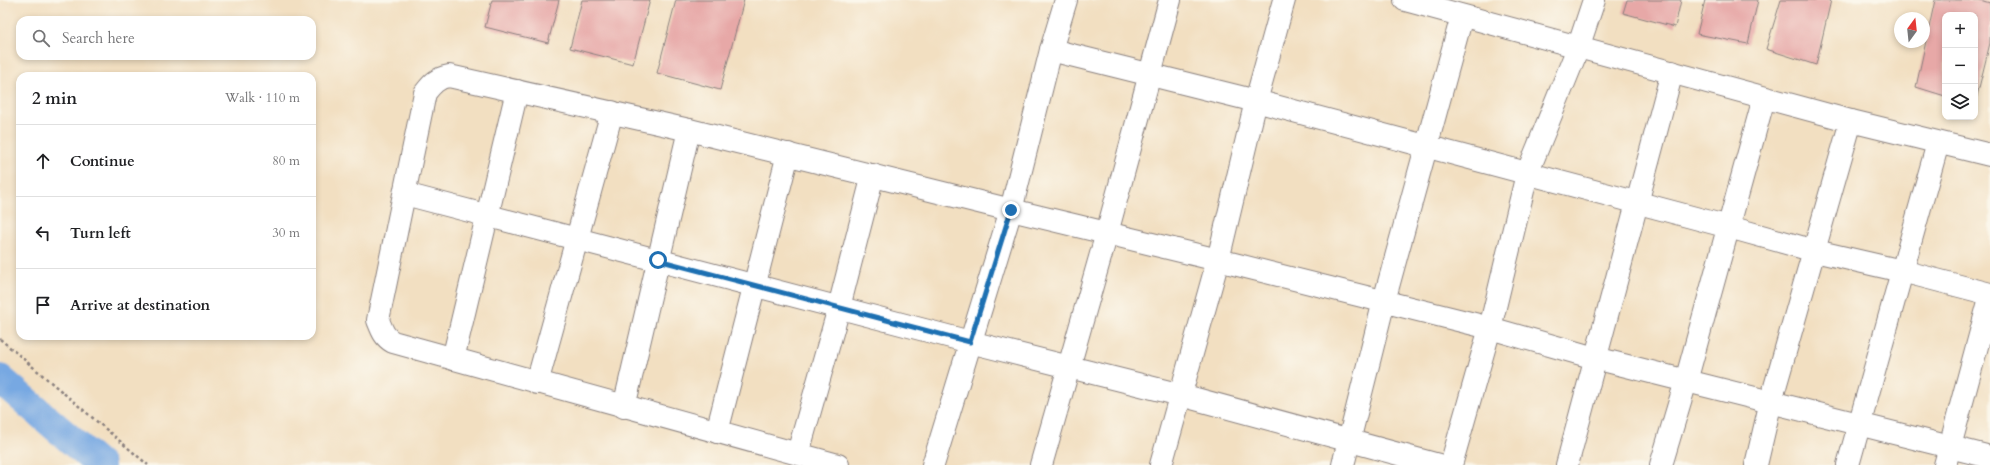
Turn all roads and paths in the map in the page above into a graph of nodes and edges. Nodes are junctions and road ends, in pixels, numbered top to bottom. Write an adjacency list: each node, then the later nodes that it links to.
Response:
1 (1066, 0): 8 (street)
2 (1170, 0): 10 (street)
3 (1284, 0): 13 (street)
4 (1405, 0): 6 (street)
5 (1594, 0): 7 (street)
6 (1462, 16): 7 (street); 18 (street)
7 (1578, 48): 9 (street); 21 (street)
8 (1051, 50): 10 (street); 25 (street)
9 (1672, 72): 12 (street); 24 (street)
10 (1148, 74): 13 (street); 28 (street)
11 (517, 91): 14 (street); 23 (street); 26 (street)
12 (1764, 98): 15 (street); 27 (street)
13 (1256, 101): 18 (street); 32 (street)
14 (612, 112): 16 (street); 29 (street)
15 (1851, 122): 17 (street); 30 (street)
16 (689, 130): 19 (street); 31 (street)
17 (1938, 143): 20 (street); 33 (street)
18 (1425, 147): 21 (street); 37 (street)
19 (788, 154): 22 (street); 34 (street)
20 (1990, 155)
21 (1527, 174): 24 (street); 39 (street)
22 (873, 175): 25 (street); 38 (street)
23 (405, 194): 26 (street); 43 (street)
24 (1637, 203): 27 (street); 42 (street)
25 (1011, 210): 28 (street); 41 (street)
26 (488, 216): 29 (street); 43 (street)
27 (1728, 227): 30 (street); 45 (street)
28 (1107, 233): 32 (street); 44 (street)
29 (576, 238): 31 (street); 46 (street)
30 (1815, 251): 33 (street); 48 (street)
31 (658, 260): 34 (street); 49 (street)
32 (1218, 260): 37 (street); 47 (street)
33 (1902, 271): 35 (street); 50 (street)
34 (754, 285): 38 (street); 51 (street)
35 (1990, 294)
36 (1990, 298): 54 (street)
37 (1384, 302): 39 (street); 52 (street)
38 (839, 308): 41 (street); 53 (street)
39 (1490, 328): 42 (street); 63 (street)
40 (0, 339): 56 (path)
41 (970, 342): 44 (street); 58 (street)
42 (1595, 358): 45 (street); 64 (street)
43 (453, 359): 46 (street)
44 (1068, 367): 47 (street); 59 (street)
45 (1686, 381): 48 (street); 65 (street)
46 (537, 383): 49 (street)
47 (1180, 395): 52 (street); 60 (street)
48 (1771, 401): 50 (street); 66 (street)
49 (624, 407): 51 (street)
50 (1859, 423): 54 (street); 67 (street)
51 (718, 432): 53 (street)
52 (1349, 440): 61 (street); 62 (street)
53 (798, 453): 57 (street)
54 (1948, 456): 55 (street)
55 (1990, 457)
56 (148, 465)
57 (838, 465)
58 (933, 465)
59 (1041, 465)
60 (1161, 465)
61 (1343, 465)
62 (1439, 465)
63 (1451, 465)
64 (1567, 465)
65 (1661, 465)
66 (1756, 465)
67 (1848, 465)

